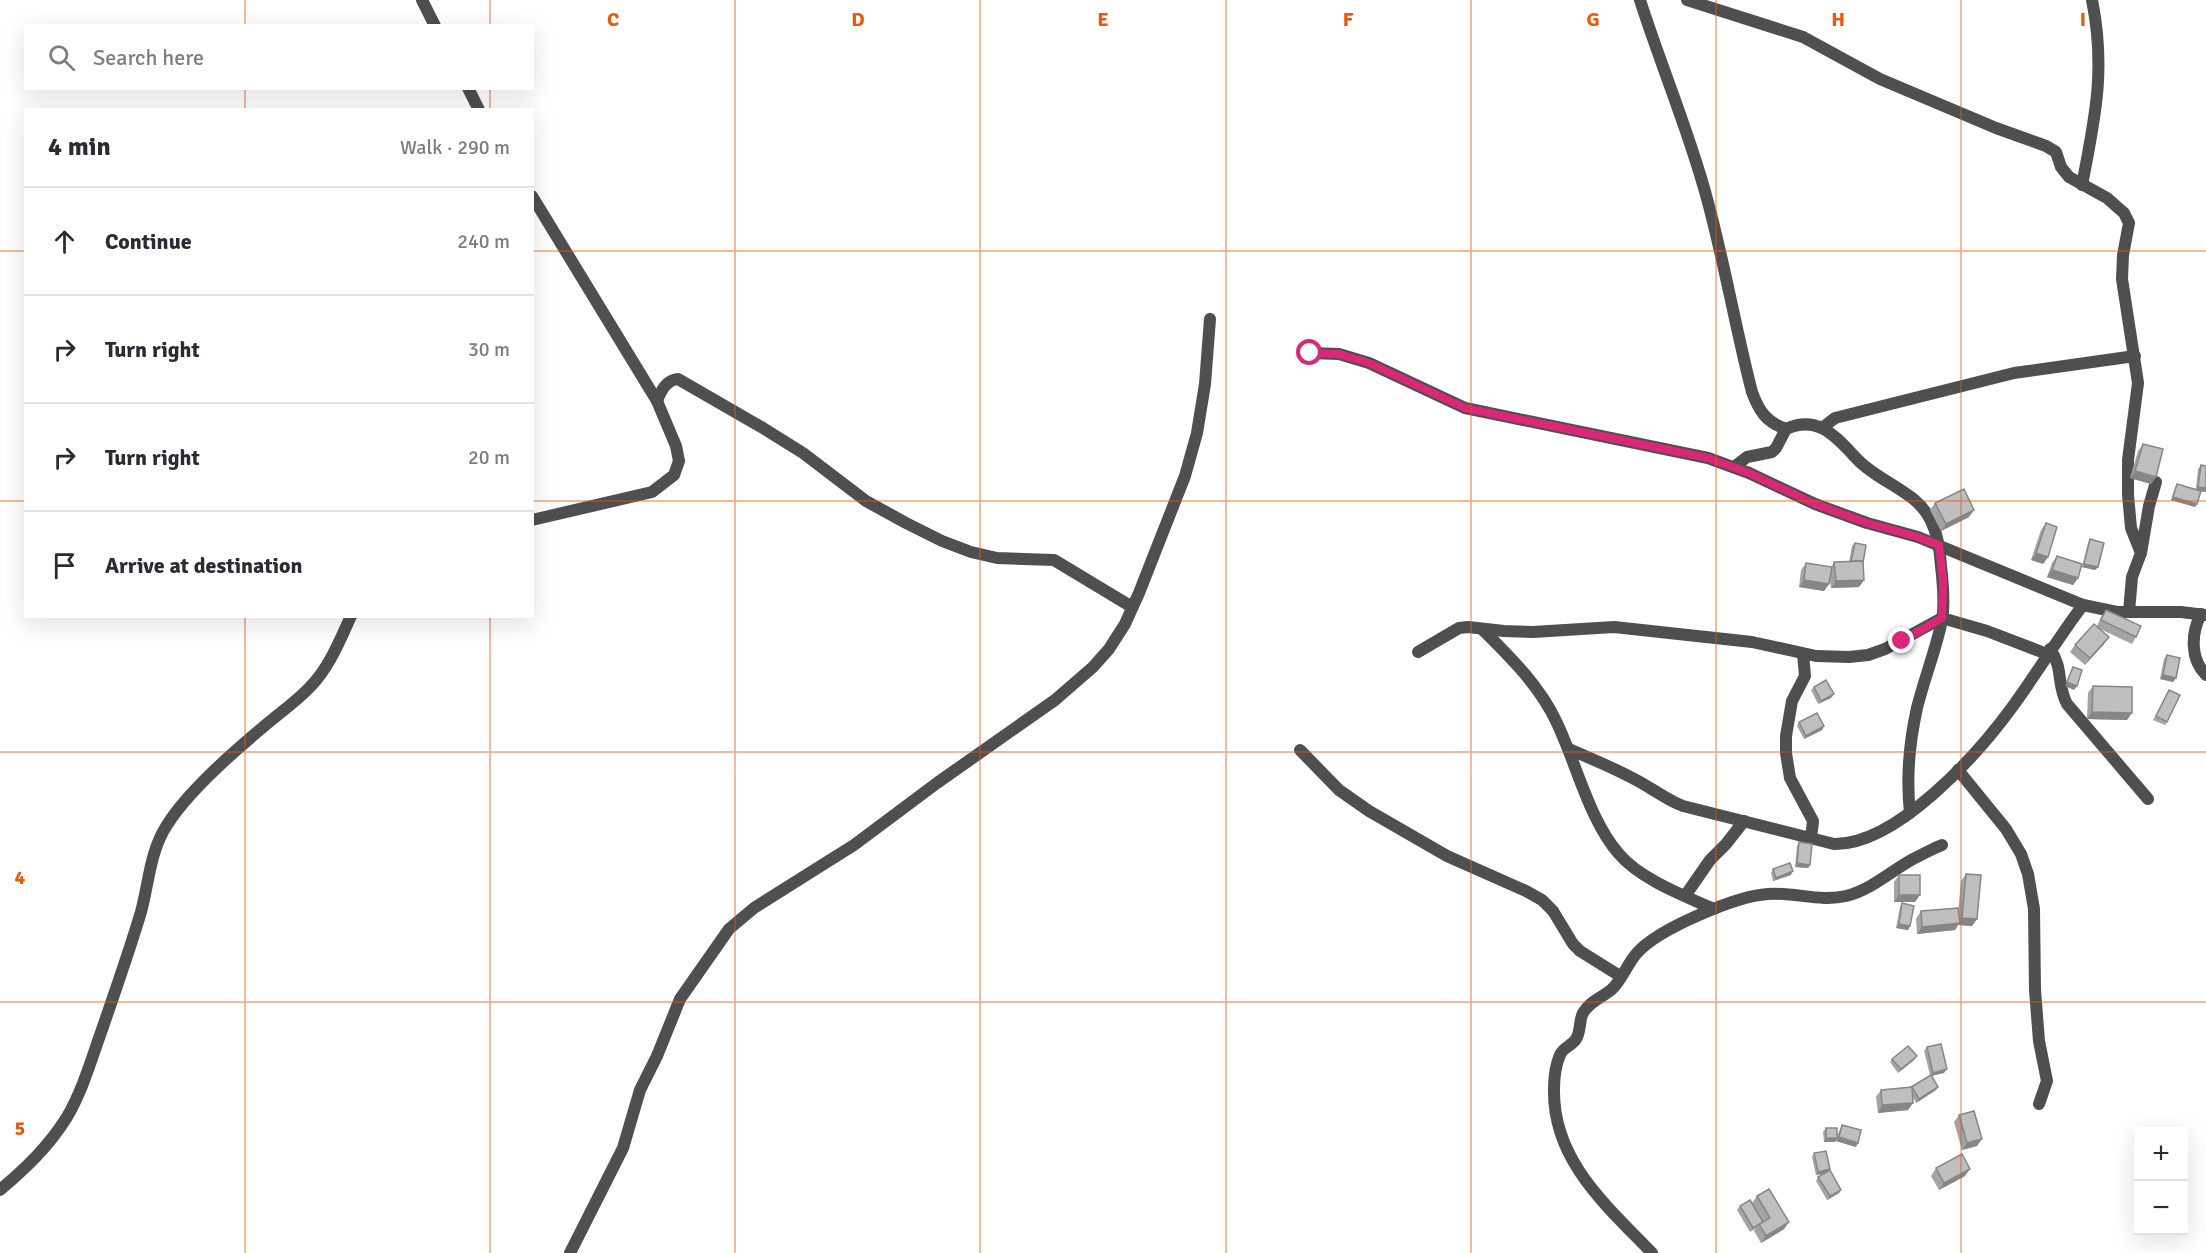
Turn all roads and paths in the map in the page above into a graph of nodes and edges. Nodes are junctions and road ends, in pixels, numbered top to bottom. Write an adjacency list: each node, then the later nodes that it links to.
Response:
1 (422, 0): 5 (street)
2 (1640, 0): 15 (street)
3 (1687, 0): 8 (street)
4 (2092, 0): 8 (street)
5 (434, 24)
6 (469, 90): 7 (street)
7 (478, 108)
8 (2082, 185): 12 (street)
9 (534, 199): 13 (street)
10 (1210, 319): 22 (street)
11 (1310, 353): 16 (street)
12 (2135, 356): 14 (street); 20 (street)
13 (657, 401): 18 (street); 22 (street)
14 (1822, 428): 15 (street); 19 (street)
15 (1786, 429): 16 (street)
16 (1734, 467): 19 (street)
17 (2156, 482): 20 (street)
18 (534, 519)
19 (1939, 545): 21 (street); 26 (street)
20 (2141, 553): 23 (street)
21 (2083, 605): 23 (street); 29 (street)
22 (1132, 607): 45 (street)
23 (2129, 612): 24 (street)
24 (2204, 614): 31 (street)
25 (350, 618): 44 (street)
26 (1942, 618): 29 (street); 30 (street); 36 (street)
27 (1482, 629): 28 (street); 30 (street); 32 (street)
28 (1418, 652)
29 (2048, 652): 34 (street); 35 (street)
30 (1803, 654): 38 (street)
31 (2206, 675)
32 (1569, 749): 37 (street); 40 (street)
33 (1300, 750): 42 (street)
34 (1958, 770): 36 (street); 43 (street)
35 (2148, 799)
36 (1910, 813): 38 (street)
37 (1744, 821): 38 (street); 40 (street)
38 (1811, 838)
39 (1942, 845): 41 (street)
40 (1684, 896): 41 (street)
41 (1714, 909): 42 (street)
42 (1620, 976): 46 (street)
43 (2039, 1104)
44 (0, 1190)
45 (570, 1253)
46 (1652, 1253)

